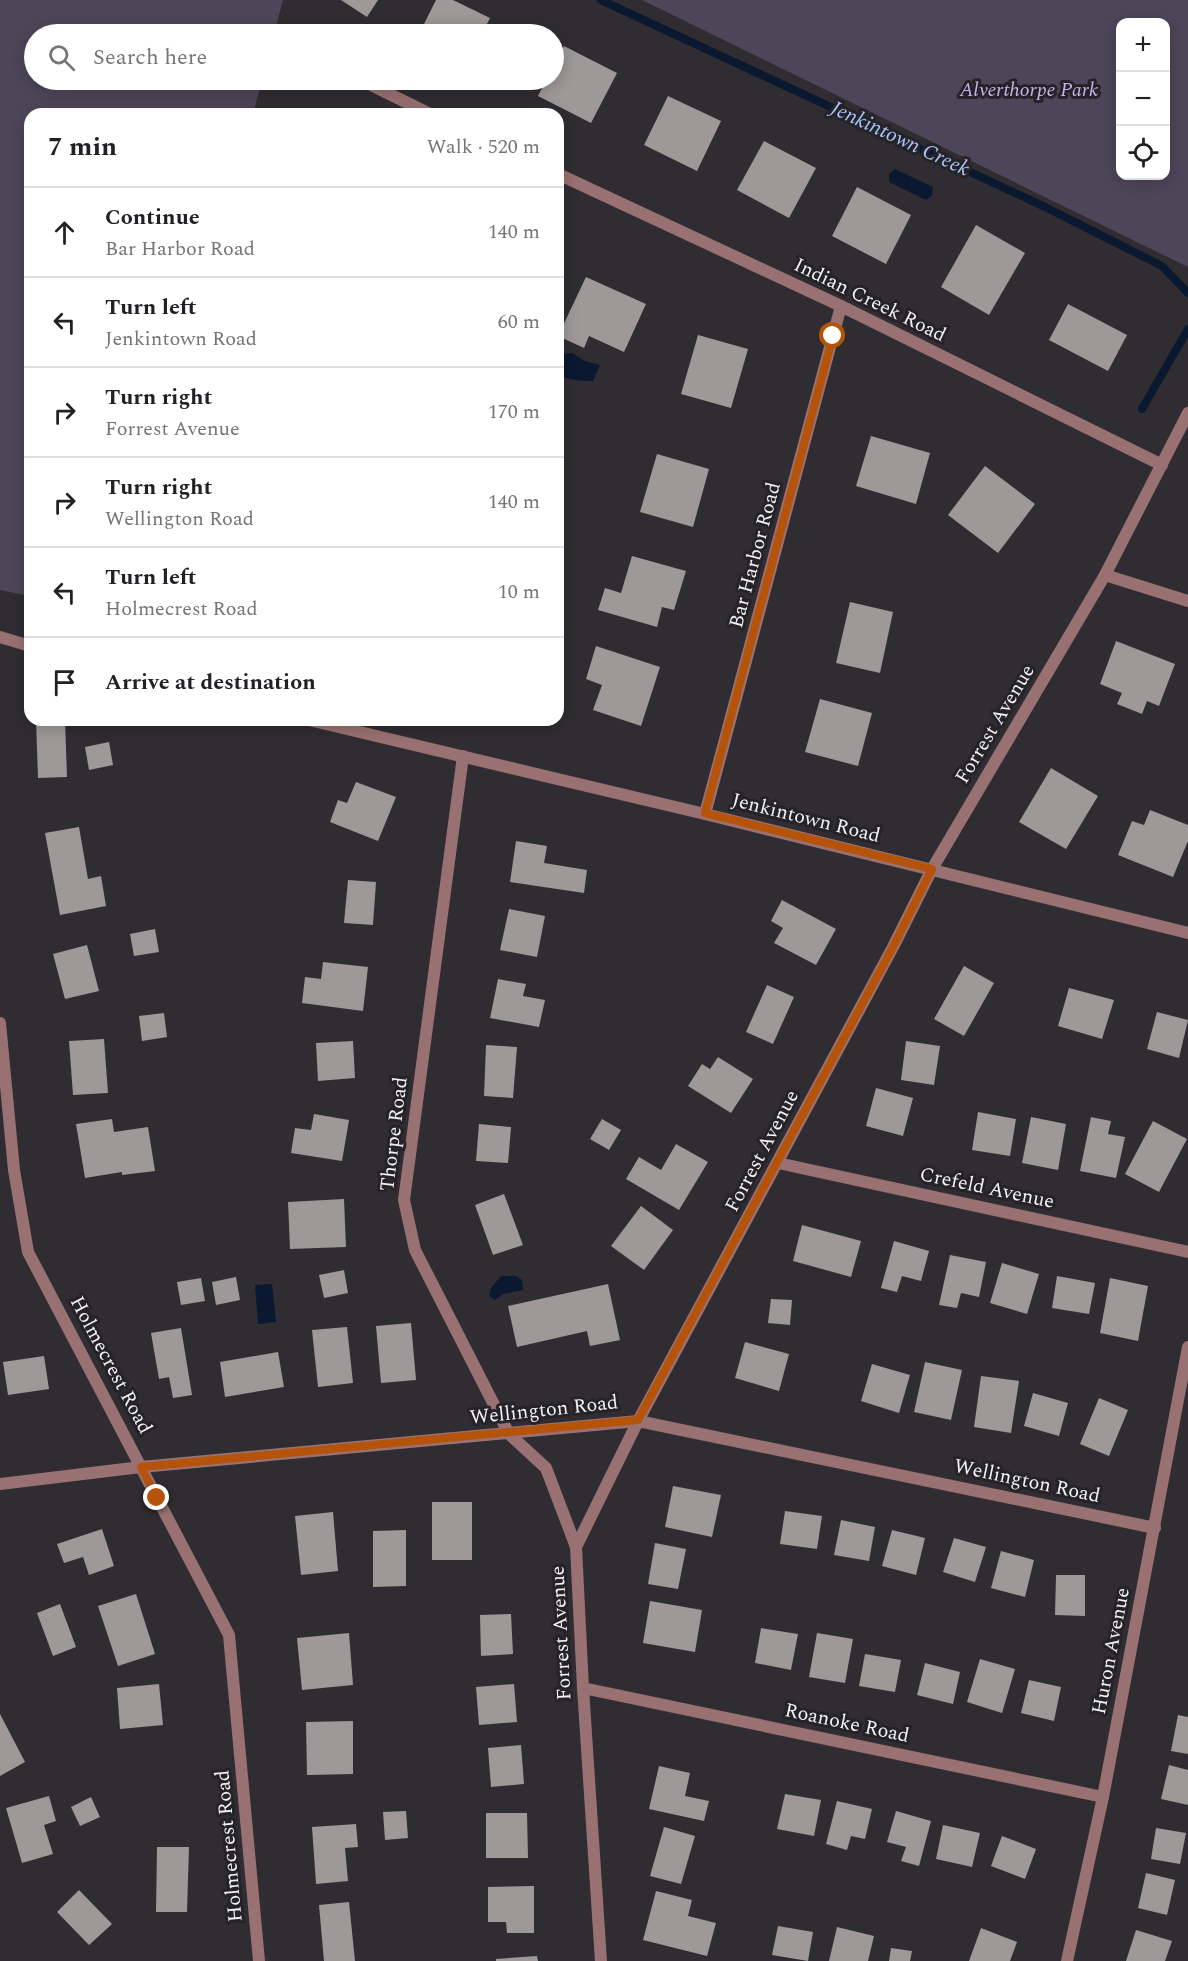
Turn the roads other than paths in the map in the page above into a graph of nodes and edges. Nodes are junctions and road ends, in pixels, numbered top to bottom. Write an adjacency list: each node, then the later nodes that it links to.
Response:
1 (381, 90): 2 (street)
2 (418, 108)
3 (564, 177): 4 (street, Indian Creek Road)
4 (841, 306): 6 (street, Indian Creek Road); 13 (street, Bar Harbor Road)
5 (1188, 413): 6 (street, Forrest Avenue)
6 (1161, 465): 7 (street, Forrest Avenue)
7 (1105, 575): 8 (street); 14 (street, Forrest Avenue)
8 (1188, 601)
9 (0, 637): 10 (street)
10 (24, 644)
11 (335, 726): 12 (street, Jenkintown Road)
12 (463, 756): 13 (street, Jenkintown Road); 21 (street, Thorpe Road)
13 (705, 813): 14 (street, Jenkintown Road)
14 (932, 869): 15 (street, Jenkintown Road); 17 (street, Forrest Avenue)
15 (1188, 933)
16 (0, 1023): 22 (street, Holmecrest Road)
17 (778, 1163): 18 (street, Crefeld Avenue); 20 (street, Forrest Avenue)
18 (1188, 1252)
19 (1188, 1347): 24 (street, Huron Avenue)
20 (638, 1420): 21 (street, Wellington Road); 24 (street, Wellington Road); 25 (street, Forrest Avenue)
21 (509, 1434): 22 (street, Wellington Road); 25 (street, Thorpe Road)
22 (141, 1467): 23 (street, Wellington Road); 28 (street, Holmecrest Road)
23 (0, 1484)
24 (1155, 1528): 27 (street, Huron Avenue)
25 (576, 1547): 26 (street, Forrest Avenue)
26 (583, 1688): 27 (street, Roanoke Road); 29 (street, Forrest Avenue)
27 (1103, 1797): 30 (street, Huron Avenue)
28 (259, 1961)
29 (601, 1961)
30 (1067, 1961)

